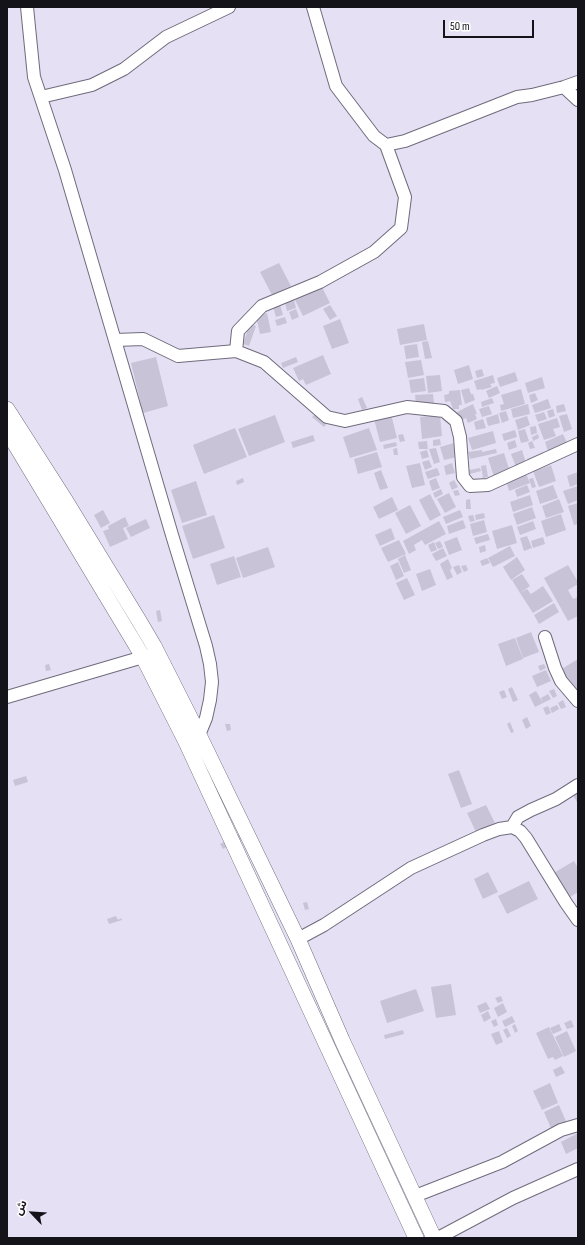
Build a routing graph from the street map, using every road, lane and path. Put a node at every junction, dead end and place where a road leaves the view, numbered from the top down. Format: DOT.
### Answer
graph roads {
  1 [pos="27,7"];
  2 [pos="229,7"];
  3 [pos="313,7"];
  4 [pos="578,82"];
  5 [pos="564,87"];
  6 [pos="41,97"];
  7 [pos="578,100"];
  8 [pos="386,145"];
  9 [pos="115,340"];
  10 [pos="236,351"];
  11 [pos="7,409"];
  12 [pos="7,431"];
  13 [pos="578,444"];
  14 [pos="545,637"];
  15 [pos="143,656"];
  16 [pos="7,697"];
  17 [pos="578,701"];
  18 [pos="199,734"];
  19 [pos="186,742"];
  20 [pos="578,785"];
  21 [pos="512,827"];
  22 [pos="578,920"];
  23 [pos="298,939"];
  24 [pos="342,1040"];
  25 [pos="328,1047"];
  26 [pos="578,1125"];
  27 [pos="578,1169"];
  28 [pos="415,1196"];
  29 [pos="416,1238"];
  30 [pos="434,1238"];
  31 [pos="438,1238"];
  1 -- 6 [label="street"];
  2 -- 6 [label="street"];
  3 -- 8 [label="street"];
  4 -- 5 [label="street"];
  5 -- 7 [label="street"];
  5 -- 8 [label="street"];
  6 -- 9 [label="street"];
  8 -- 10 [label="street"];
  9 -- 10 [label="street"];
  9 -- 18 [label="street"];
  10 -- 13 [label="street"];
  11 -- 18 [label="main road"];
  12 -- 15 [label="main road"];
  14 -- 17 [label="street"];
  15 -- 16 [label="street"];
  15 -- 19 [label="main road"];
  18 -- 19 [label="main road"];
  18 -- 23 [label="main road"];
  19 -- 25 [label="main road"];
  20 -- 21 [label="street"];
  21 -- 22 [label="street"];
  21 -- 23 [label="street"];
  23 -- 24 [label="main road"];
  24 -- 25 [label="main road"];
  24 -- 28 [label="main road"];
  25 -- 29 [label="main road"];
  26 -- 28 [label="street"];
  27 -- 31 [label="street"];
  28 -- 30 [label="main road"];
}
